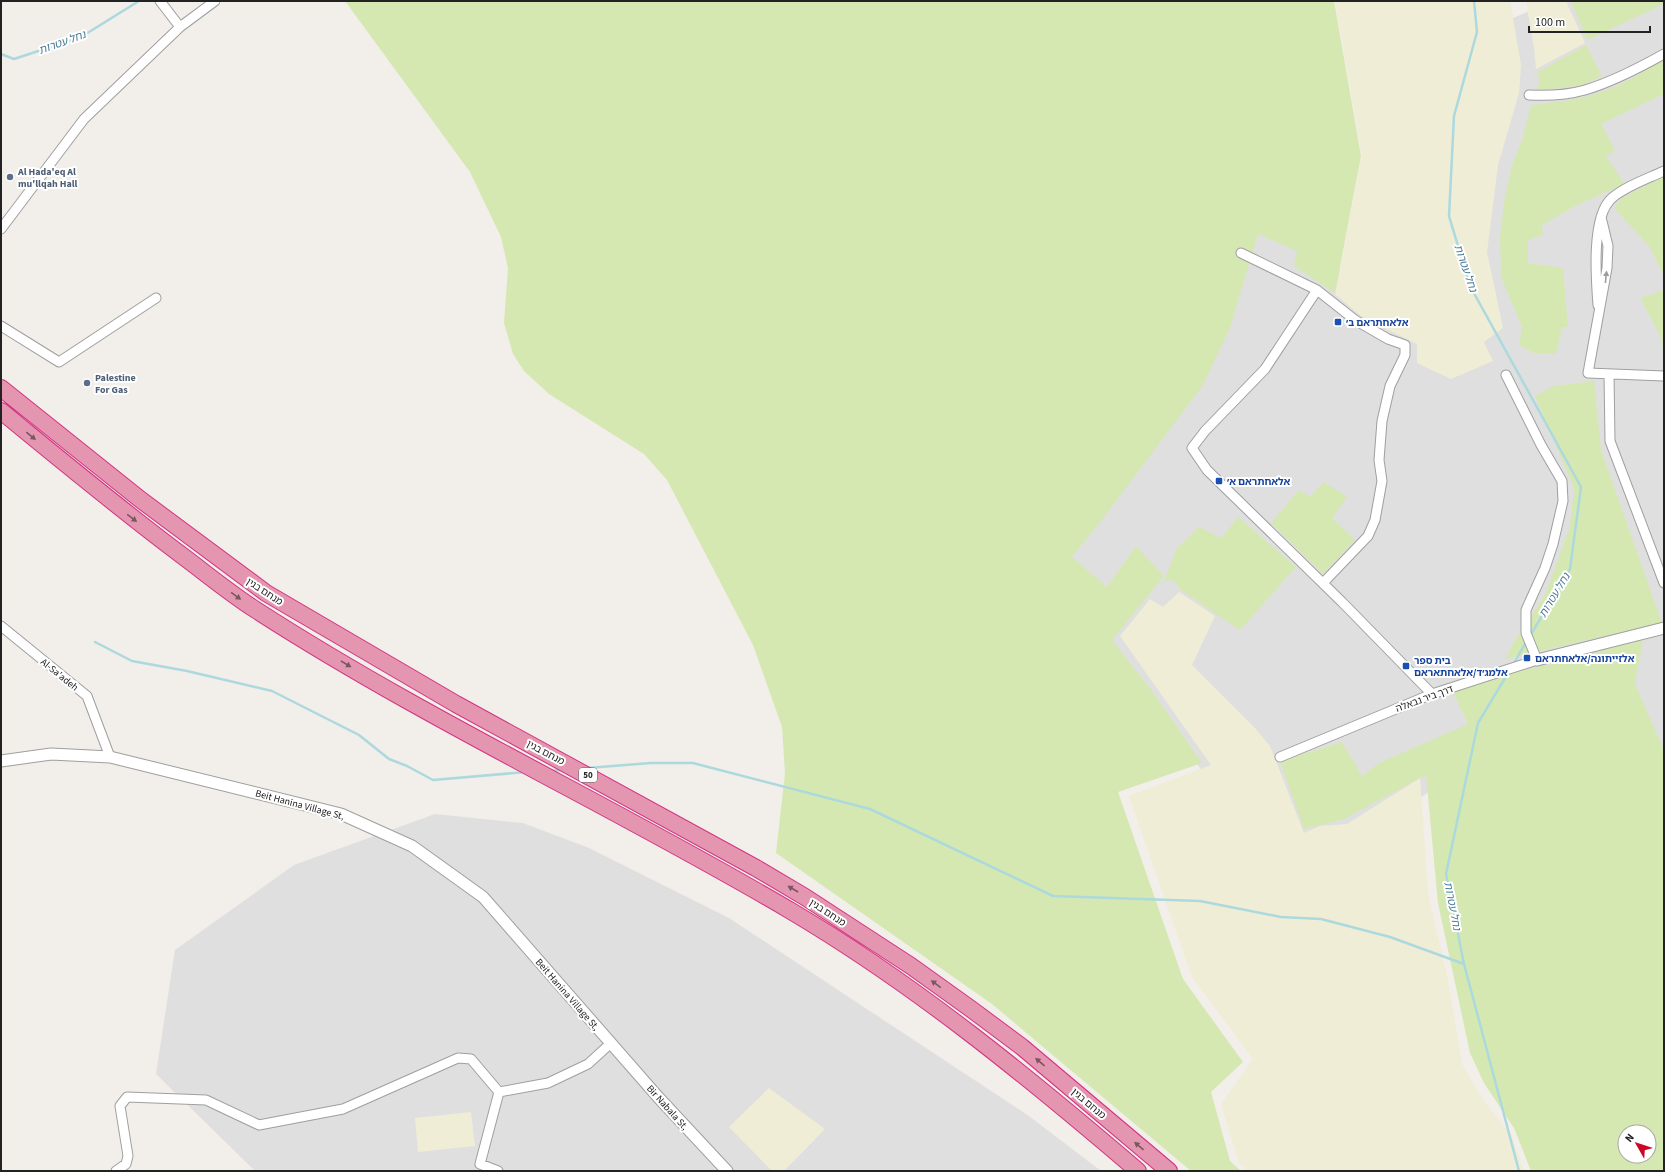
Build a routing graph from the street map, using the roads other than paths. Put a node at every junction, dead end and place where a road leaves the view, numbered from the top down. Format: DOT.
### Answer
graph roads {
  1 [pos="160,1"];
  2 [pos="215,1"];
  3 [pos="180,28"];
  4 [pos="1664,54"];
  5 [pos="1529,95"];
  6 [pos="1664,171"];
  7 [pos="1,229"];
  8 [pos="1241,253"];
  9 [pos="1316,290"];
  10 [pos="156,298"];
  11 [pos="1,326"];
  12 [pos="1609,374"];
  13 [pos="1506,376"];
  14 [pos="1664,376"];
  15 [pos="1,388"];
  16 [pos="1,411"];
  17 [pos="1323,583"];
  18 [pos="1664,583"];
  19 [pos="1,626"];
  20 [pos="1664,628"];
  21 [pos="1537,660"];
  22 [pos="1432,694"];
  23 [pos="110,757"];
  24 [pos="1280,757"];
  25 [pos="1,761"];
  26 [pos="611,1043"];
  27 [pos="499,1092"];
  28 [pos="116,1171"];
  29 [pos="498,1171"];
  30 [pos="727,1171"];
  31 [pos="1138,1171"];
  32 [pos="1169,1171"];
  1 -- 3 [label="street"];
  2 -- 3 [label="street"];
  3 -- 7 [label="street"];
  4 -- 5 [label="street"];
  6 -- 12 [label="street"];
  8 -- 9 [label="street"];
  9 -- 17 [label="street"];
  9 -- 17 [label="street"];
  10 -- 11 [label="street"];
  12 -- 14 [label="street"];
  12 -- 18 [label="street"];
  13 -- 21 [label="street"];
  32 -- 15 [label="highway, מנחם בגין / 50, one-way"];
  16 -- 31 [label="highway, מנחם בגין / 50, one-way"];
  17 -- 22 [label="street"];
  19 -- 23 [label="street, Al-Sa'adeh"];
  20 -- 21 [label="street, דרך ביר נבאלה"];
  21 -- 22 [label="street, דרך ביר נבאלה"];
  22 -- 24 [label="street, דרך ביר נבאלה"];
  23 -- 25 [label="street, Beit Hanina Village St,"];
  23 -- 26 [label="street, Beit Hanina Village St,"];
  26 -- 27 [label="street"];
  26 -- 30 [label="street, Bir Nabala St,"];
  27 -- 28 [label="street"];
  27 -- 29 [label="street"];
}
